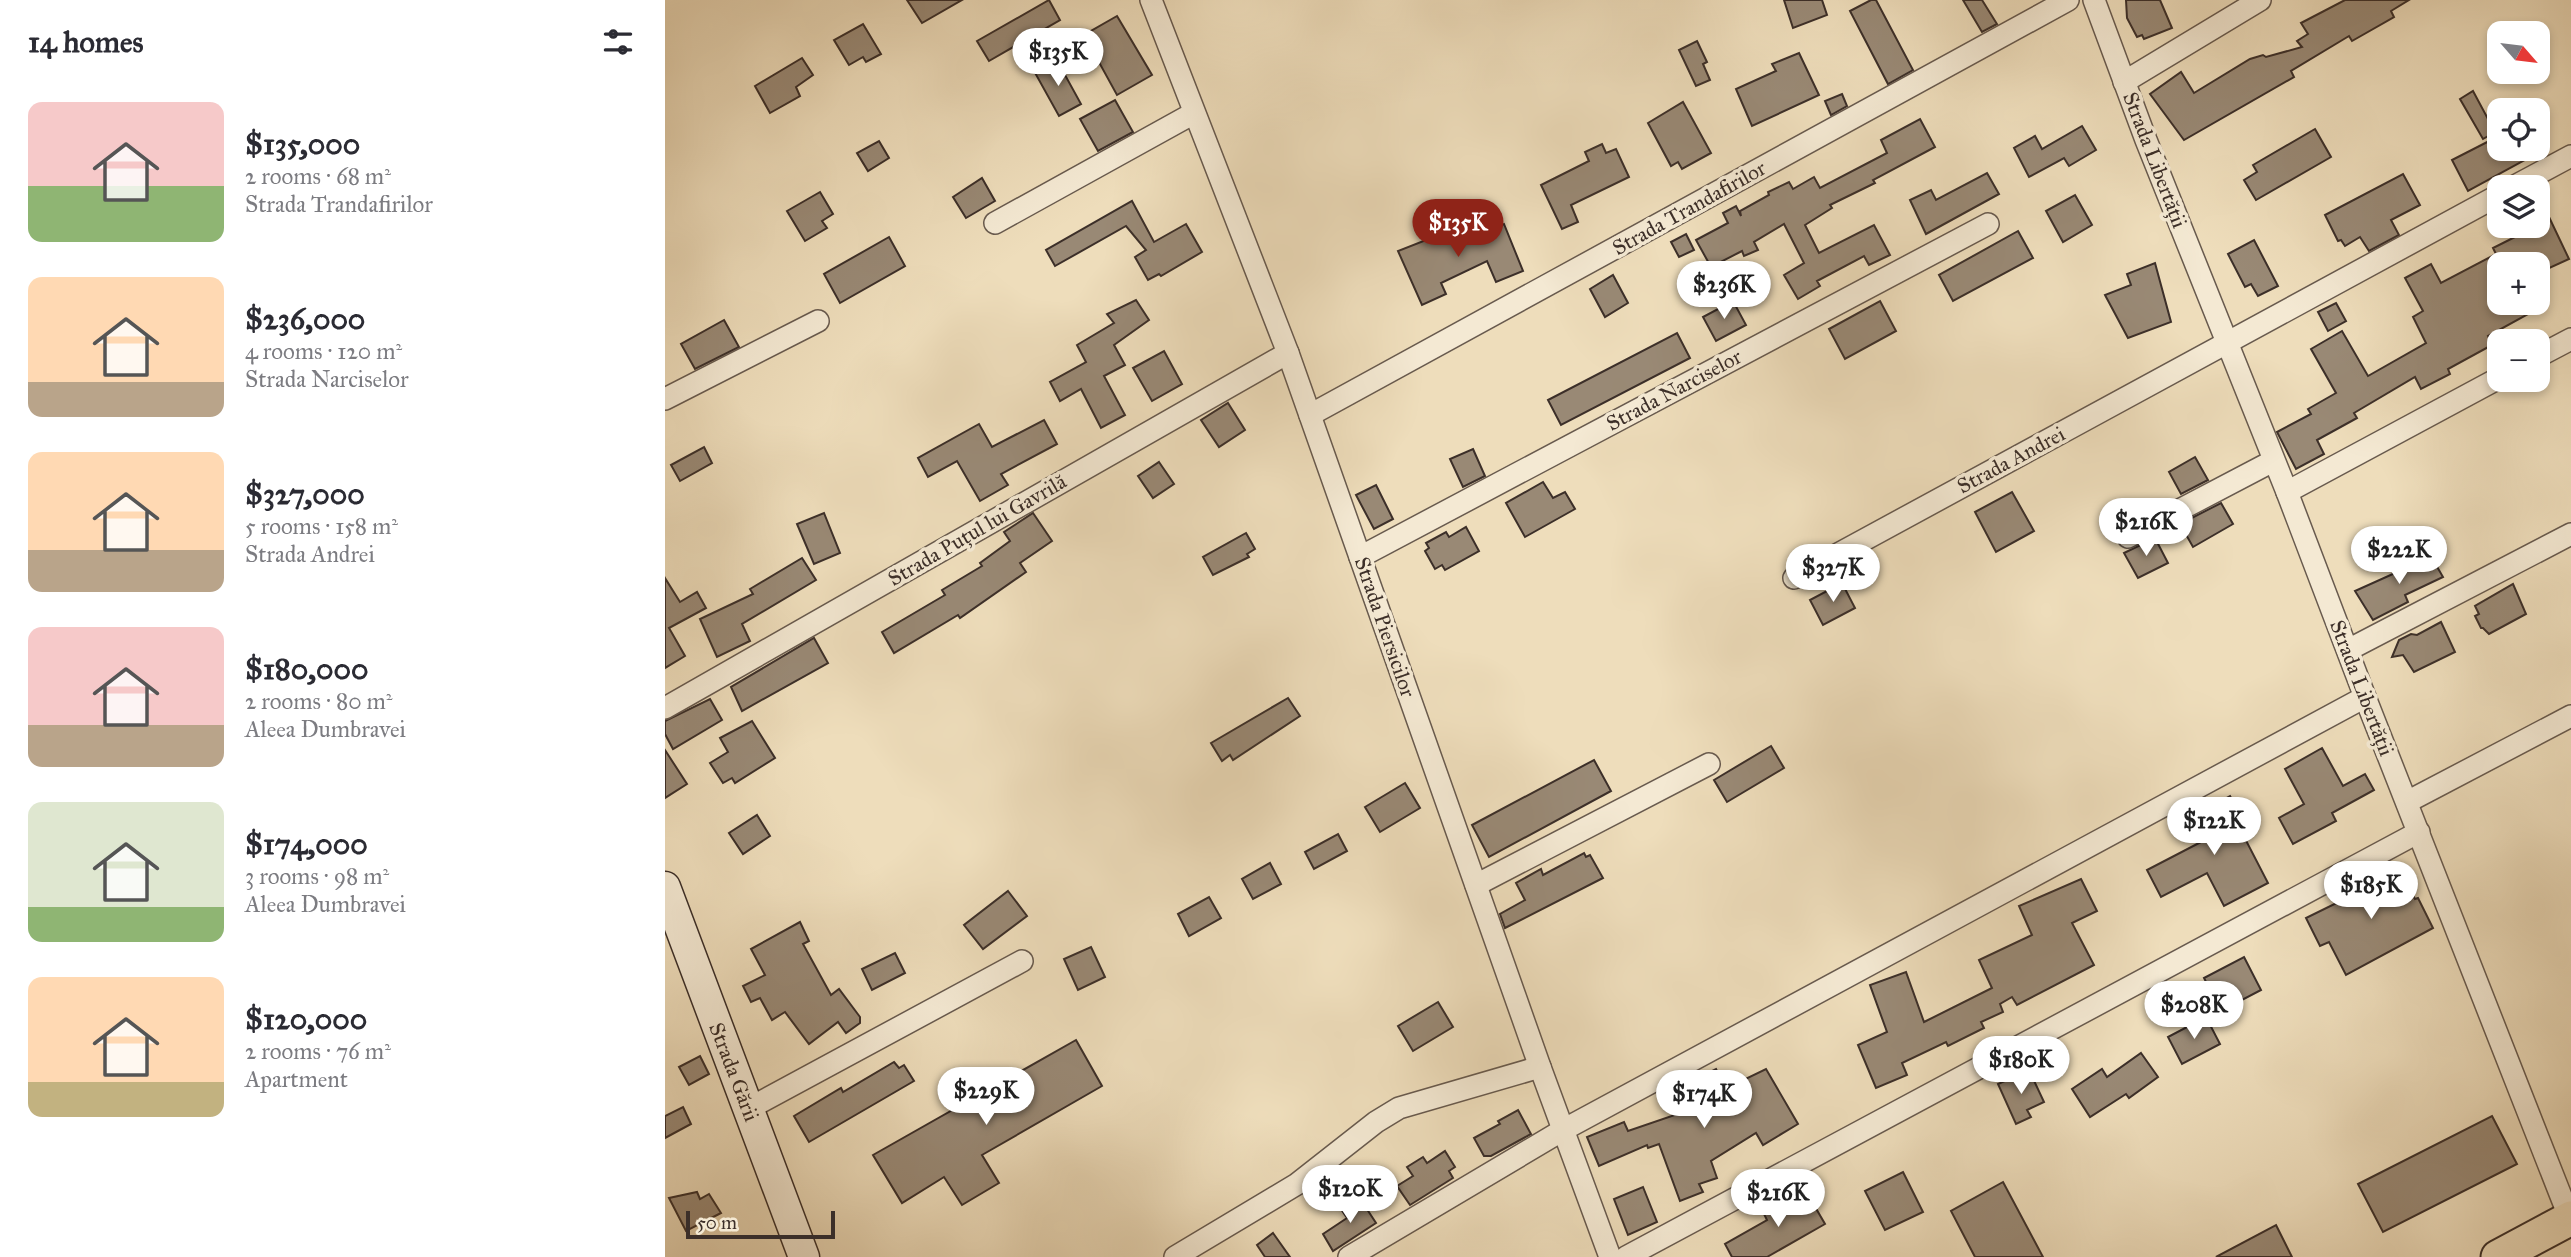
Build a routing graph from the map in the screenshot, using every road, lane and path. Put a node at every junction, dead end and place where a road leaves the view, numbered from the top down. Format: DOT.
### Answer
graph roads {
  1 [pos="1150,0"];
  2 [pos="2068,0"];
  3 [pos="2094,0"];
  4 [pos="2260,0"];
  5 [pos="2124,82"];
  6 [pos="1195,113"];
  7 [pos="2571,156"];
  8 [pos="2535,175"];
  9 [pos="2487,202"];
  10 [pos="995,222"];
  11 [pos="1988,224"];
  12 [pos="818,321"];
  13 [pos="2571,339"];
  14 [pos="2227,343"];
  15 [pos="2550,350"];
  16 [pos="1288,353"];
  17 [pos="2487,384"];
  18 [pos="665,399"];
  19 [pos="1310,415"];
  20 [pos="2273,461"];
  21 [pos="2287,492"];
  22 [pos="2571,534"];
  23 [pos="2128,537"];
  24 [pos="1360,557"];
  25 [pos="1794,578"];
  26 [pos="2348,650"];
  27 [pos="2365,697"];
  28 [pos="665,708"];
  29 [pos="2571,716"];
  30 [pos="1709,764"];
  31 [pos="2407,802"];
  32 [pos="2419,832"];
  33 [pos="1476,886"];
  34 [pos="665,887"];
  35 [pos="1021,961"];
  36 [pos="1540,1067"];
  37 [pos="748,1109"];
  38 [pos="1563,1130"];
  39 [pos="2570,1219"];
  40 [pos="804,1257"];
  41 [pos="1175,1257"];
  42 [pos="1349,1257"];
  43 [pos="1610,1257"];
  44 [pos="1626,1257"];
  45 [pos="2498,1257"];
  1 -- 6 [label="street, Strada Piersicilor"];
  2 -- 19 [label="street, Strada Trandafirilor"];
  3 -- 5 [label="street, Strada Libertății"];
  4 -- 5 [label="street"];
  5 -- 14 [label="street, Strada Libertății"];
  6 -- 10 [label="street"];
  6 -- 16 [label="street, Strada Piersicilor"];
  7 -- 8 [label="street"];
  9 -- 14 [label="street, Strada Andrei"];
  11 -- 24 [label="street, Strada Narciselor"];
  12 -- 18 [label="street"];
  13 -- 15 [label="street"];
  14 -- 20 [label="street, Strada Libertății"];
  14 -- 25 [label="street, Strada Andrei"];
  16 -- 19 [label="street, Strada Piersicilor"];
  16 -- 28 [label="street, Strada Puțul lui Gavrilă"];
  17 -- 21 [label="street"];
  19 -- 24 [label="street, Strada Piersicilor"];
  20 -- 21 [label="street, Strada Libertății"];
  20 -- 23 [label="street"];
  21 -- 26 [label="street, Strada Libertății"];
  22 -- 26 [label="street"];
  24 -- 33 [label="street, Strada Piersicilor"];
  26 -- 27 [label="street, Strada Libertății"];
  27 -- 31 [label="street, Strada Libertății"];
  27 -- 38 [label="street"];
  29 -- 31 [label="street"];
  30 -- 33 [label="street"];
  31 -- 32 [label="street, Strada Libertății"];
  32 -- 39 [label="street, Strada Libertății"];
  32 -- 44 [label="street"];
  33 -- 36 [label="street, Strada Piersicilor"];
  34 -- 37 [label="main road, Strada Gării"];
  35 -- 37 [label="street"];
  36 -- 38 [label="street, Strada Piersicilor"];
  36 -- 41 [label="street"];
  37 -- 40 [label="main road, Strada Gării"];
  38 -- 42 [label="street"];
  38 -- 43 [label="street, Strada Piersicilor"];
  39 -- 45 [label="main road"];
}
